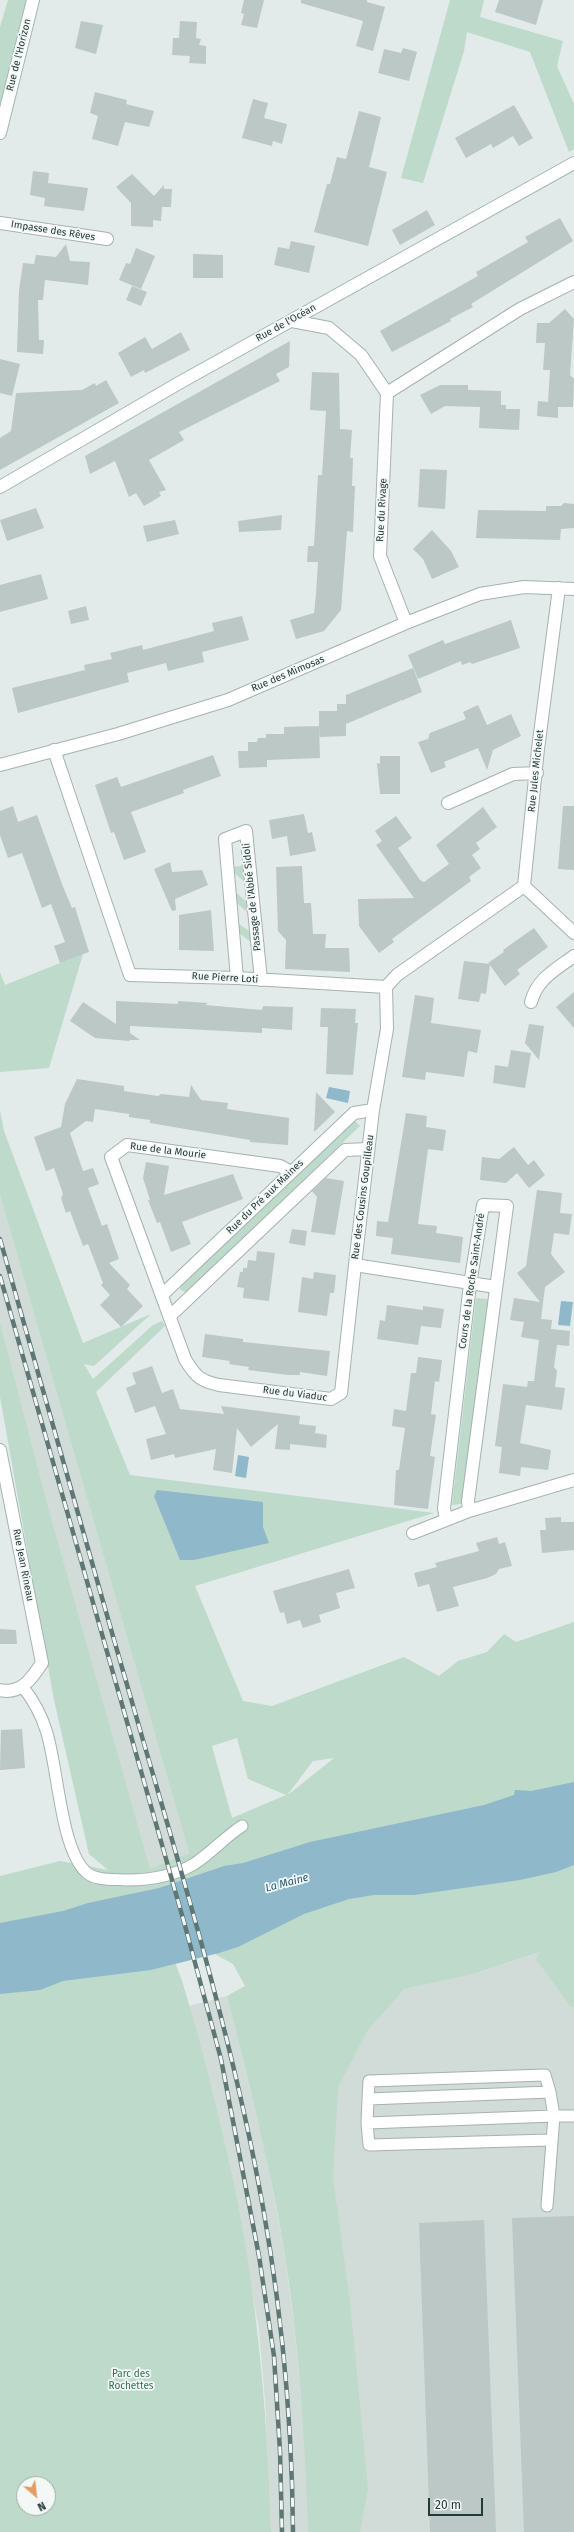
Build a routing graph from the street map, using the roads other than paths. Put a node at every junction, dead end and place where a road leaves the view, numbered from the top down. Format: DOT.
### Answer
graph roads {
  1 [pos="33,0"];
  2 [pos="0,133"];
  3 [pos="574,163"];
  4 [pos="0,223"];
  5 [pos="107,239"];
  6 [pos="574,282"];
  7 [pos="292,321"];
  8 [pos="387,393"];
  9 [pos="0,487"];
  10 [pos="559,588"];
  11 [pos="574,589"];
  12 [pos="406,623"];
  13 [pos="54,750"];
  14 [pos="0,765"];
  15 [pos="536,773"];
  16 [pos="448,803"];
  17 [pos="524,886"];
  18 [pos="574,933"];
  19 [pos="574,956"];
  20 [pos="237,978"];
  21 [pos="261,980"];
  22 [pos="386,987"];
  23 [pos="531,1002"];
  24 [pos="373,1110"];
  25 [pos="368,1148"];
  26 [pos="291,1172"];
  27 [pos="355,1265"];
  28 [pos="470,1284"];
  29 [pos="496,1287"];
  30 [pos="162,1295"];
  31 [pos="169,1312"];
  32 [pos="0,1450"];
  33 [pos="574,1480"];
  34 [pos="469,1512"];
  35 [pos="446,1520"];
  36 [pos="413,1533"];
  37 [pos="23,1687"];
  38 [pos="0,1690"];
  39 [pos="242,1826"];
  40 [pos="550,2092"];
  41 [pos="368,2099"];
  42 [pos="554,2116"];
  43 [pos="574,2116"];
  44 [pos="367,2123"];
  45 [pos="550,2140"];
  46 [pos="547,2206"];
  1 -- 2 [label="street, Rue de l'Horizon"];
  3 -- 7 [label="street, Rue de l'Océan"];
  4 -- 5 [label="street, Impasse des Rêves"];
  6 -- 8 [label="street"];
  7 -- 8 [label="street"];
  7 -- 9 [label="street, Rue de l'Océan"];
  8 -- 12 [label="street, Rue du Rivage"];
  10 -- 11 [label="street, Rue des Mimosas"];
  10 -- 12 [label="street, Rue des Mimosas"];
  10 -- 15 [label="street, Rue Jules Michelet"];
  12 -- 13 [label="street, Rue des Mimosas"];
  13 -- 14 [label="street, Rue des Mimosas"];
  13 -- 20 [label="street, Rue Pierre Loti"];
  15 -- 16 [label="street"];
  15 -- 17 [label="street, Rue Jules Michelet"];
  17 -- 18 [label="street"];
  17 -- 22 [label="street"];
  19 -- 23 [label="street"];
  20 -- 21 [label="street, Rue Pierre Loti"];
  20 -- 21 [label="street, Passage de l'Abbé Sidoli"];
  21 -- 22 [label="street, Rue Pierre Loti"];
  22 -- 24 [label="street, Rue des Cousins Goupilleau"];
  24 -- 25 [label="street, Rue des Cousins Goupilleau"];
  24 -- 26 [label="street, Rue du Pré aux Maines"];
  25 -- 27 [label="street, Rue des Cousins Goupilleau"];
  25 -- 31 [label="street, Rue du Pré aux Maines"];
  26 -- 30 [label="street, Rue du Pré aux Maines"];
  26 -- 30 [label="street, Rue de la Mourie"];
  27 -- 28 [label="street, Rue des Cousins Goupilleau"];
  27 -- 31 [label="street, Rue du Viaduc"];
  28 -- 29 [label="street, Rue des Cousins Goupilleau"];
  28 -- 29 [label="street, Cours de la Roche Saint-André"];
  28 -- 35 [label="street, Cours de la Roche Saint-André"];
  29 -- 34 [label="street, Cours de la Roche Saint-André"];
  30 -- 31 [label="street, Rue de la Mourie"];
  32 -- 37 [label="street, Rue Jean Rineau"];
  33 -- 34 [label="street"];
  34 -- 35 [label="street"];
  35 -- 36 [label="street"];
  37 -- 38 [label="street"];
  37 -- 39 [label="lane"];
  40 -- 41 [label="lane"];
  40 -- 41 [label="lane"];
  40 -- 42 [label="lane"];
  41 -- 44 [label="lane"];
  42 -- 43 [label="lane"];
  42 -- 44 [label="lane"];
  42 -- 45 [label="lane"];
  44 -- 45 [label="lane"];
  45 -- 46 [label="lane"];
}
